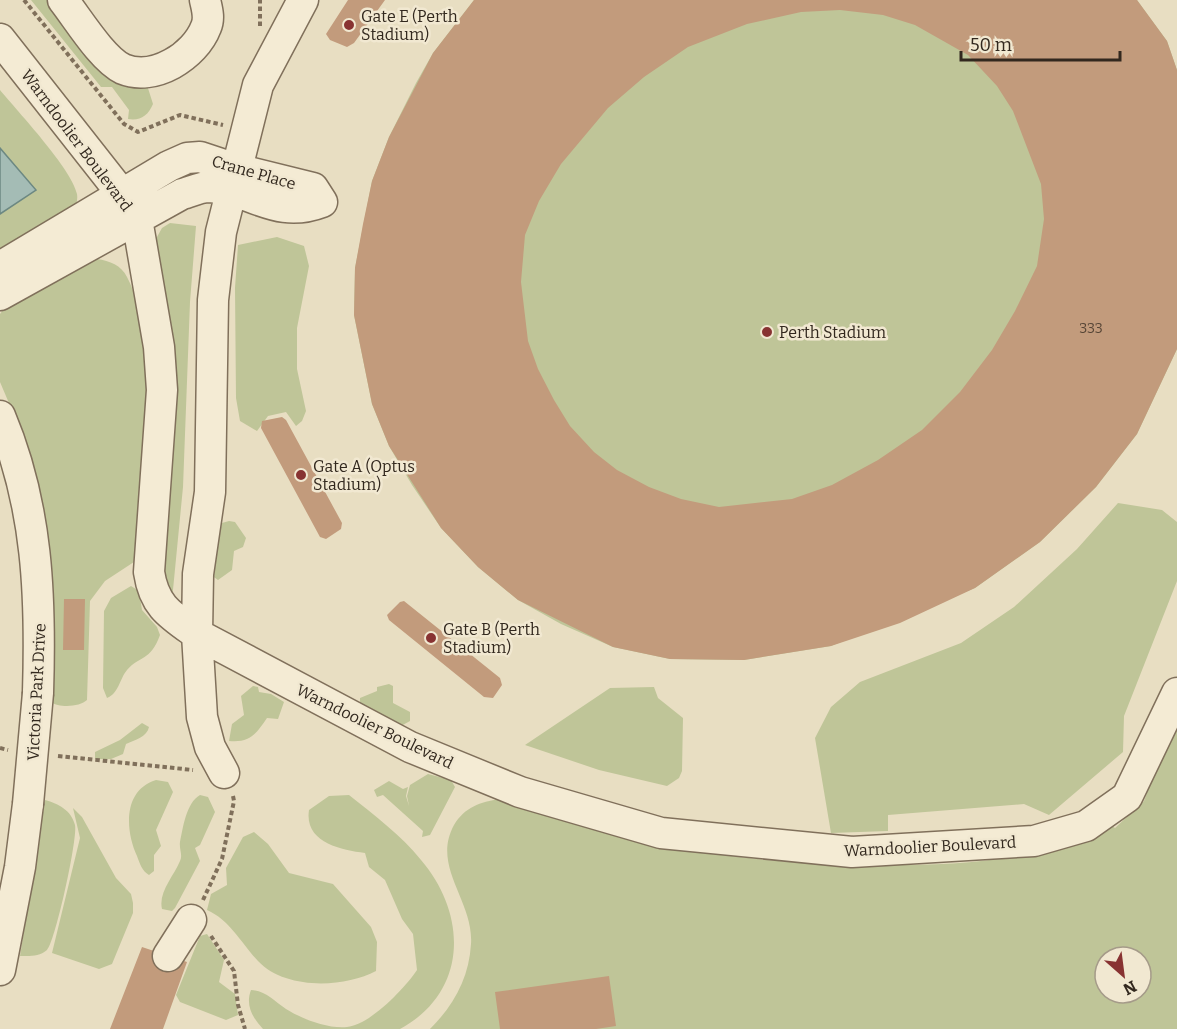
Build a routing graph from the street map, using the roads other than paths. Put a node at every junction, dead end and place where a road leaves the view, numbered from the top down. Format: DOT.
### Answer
graph roads {
  1 [pos="63,0"];
  2 [pos="205,0"];
  3 [pos="303,0"];
  4 [pos="0,39"];
  5 [pos="233,181"];
  6 [pos="130,207"];
  7 [pos="0,267"];
  8 [pos="0,296"];
  9 [pos="0,416"];
  10 [pos="197,634"];
  11 [pos="1177,693"];
  12 [pos="224,773"];
  13 [pos="191,920"];
  14 [pos="168,956"];
  15 [pos="0,970"];
  1 -- 2 [label="street"];
  3 -- 5 [label="street"];
  4 -- 6 [label="street, Warndoolier Boulevard"];
  5 -- 6 [label="street, Crane Place"];
  5 -- 10 [label="street"];
  6 -- 7 [label="street, Crane Place"];
  6 -- 8 [label="street, Crane Place"];
  6 -- 10 [label="street, Warndoolier Boulevard"];
  9 -- 15 [label="street, Victoria Park Drive, bridge"];
  10 -- 11 [label="street, Warndoolier Boulevard"];
  10 -- 12 [label="street"];
  13 -- 14 [label="street"];
}
